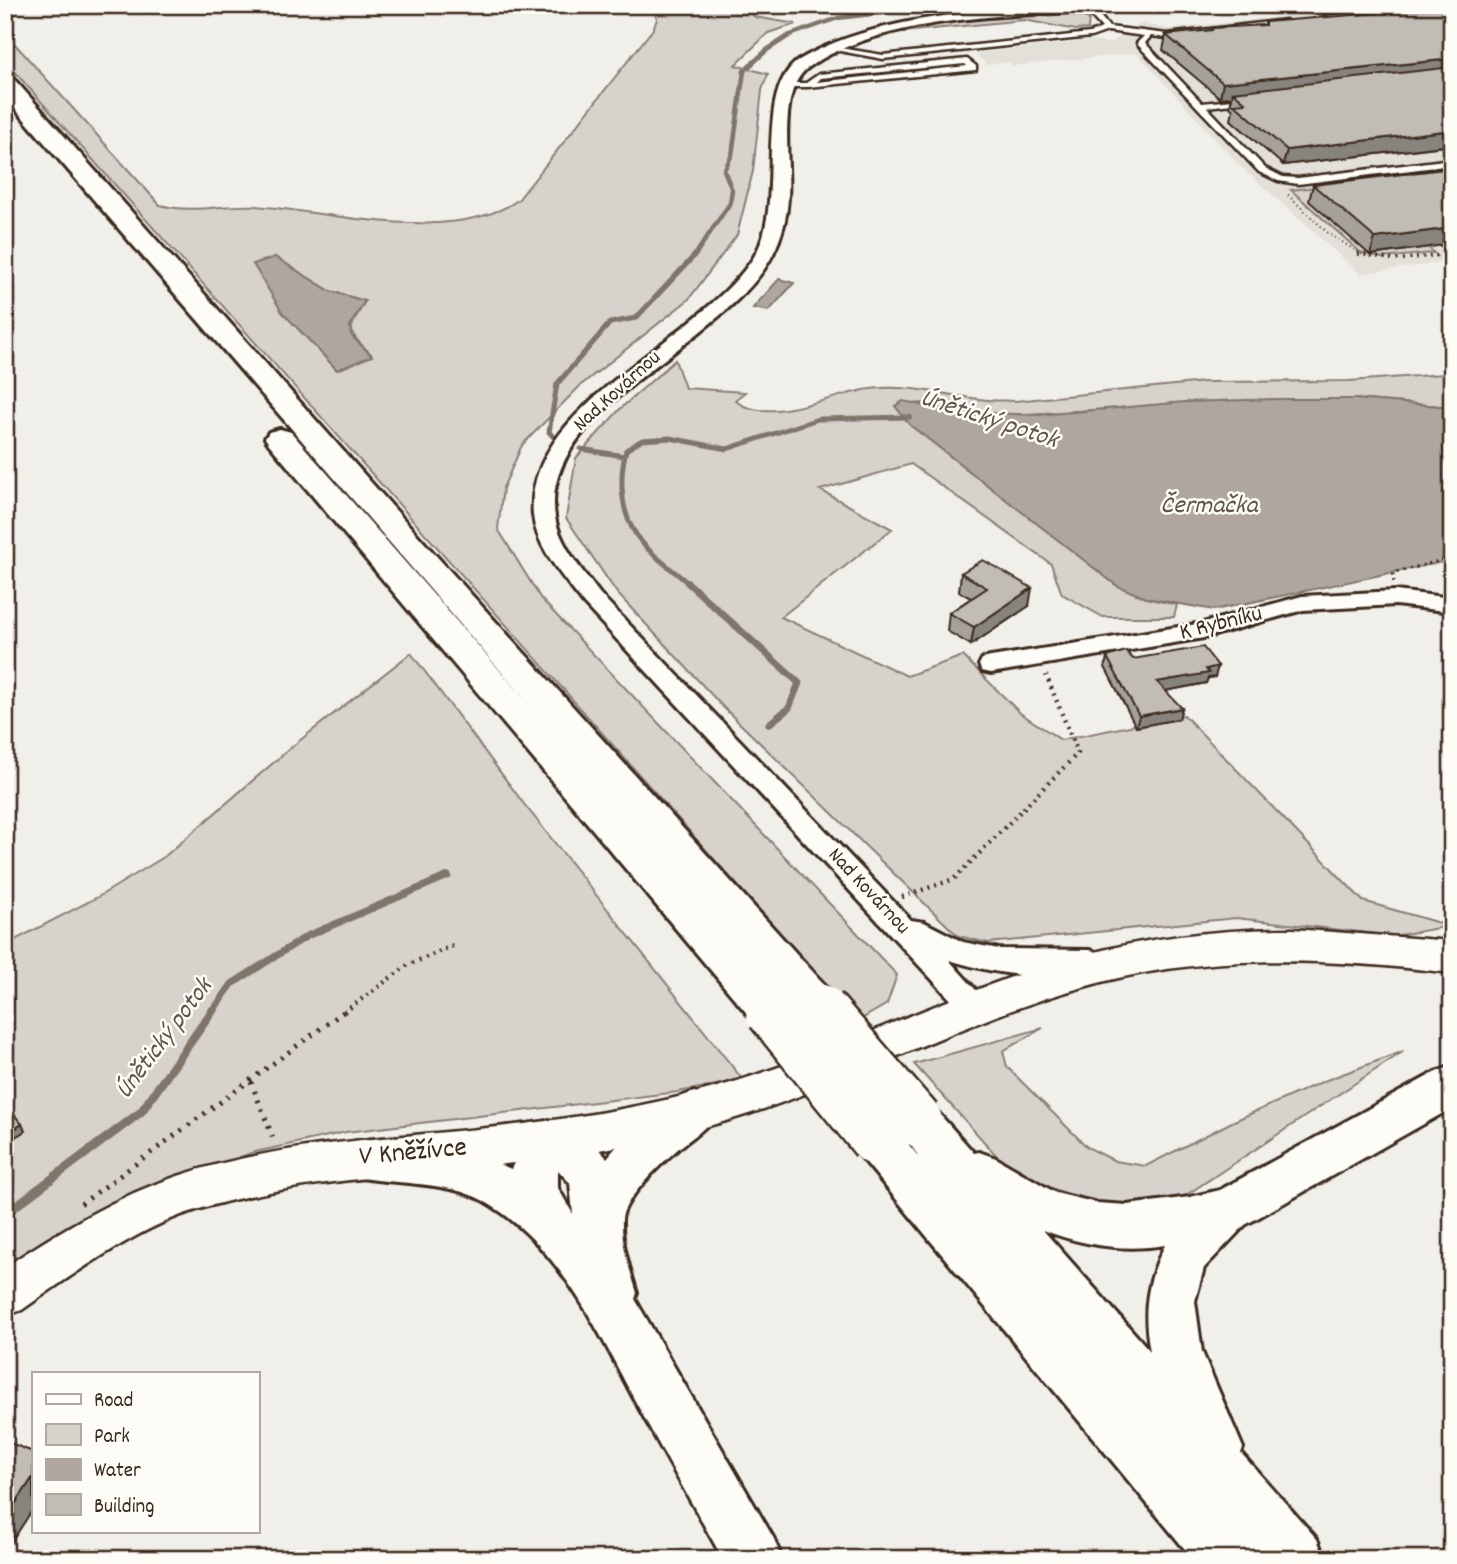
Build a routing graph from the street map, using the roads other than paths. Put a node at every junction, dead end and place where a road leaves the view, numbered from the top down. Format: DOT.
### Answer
graph roads {
  1 [pos="1447,5"];
  2 [pos="1086,8"];
  3 [pos="1206,8"];
  4 [pos="1315,19"];
  5 [pos="1289,21"];
  6 [pos="1107,29"];
  7 [pos="1091,35"];
  8 [pos="1148,36"];
  9 [pos="1141,43"];
  10 [pos="828,48"];
  11 [pos="5,83"];
  12 [pos="788,85"];
  13 [pos="808,85"];
  14 [pos="1265,98"];
  15 [pos="1202,105"];
  16 [pos="5,113"];
  17 [pos="1452,162"];
  18 [pos="1452,605"];
  19 [pos="991,665"];
  20 [pos="883,908"];
  21 [pos="1135,958"];
  22 [pos="1449,973"];
  23 [pos="789,1003"];
  24 [pos="977,1008"];
  25 [pos="1452,1085"];
  26 [pos="694,1111"];
  27 [pos="910,1135"];
  28 [pos="549,1140"];
  29 [pos="362,1158"];
  30 [pos="1227,1210"];
  31 [pos="597,1216"];
  32 [pos="548,1220"];
  33 [pos="5,1294"];
  34 [pos="624,1331"];
  35 [pos="1234,1488"];
  36 [pos="754,1559"];
  37 [pos="1230,1559"];
  38 [pos="1297,1559"];
  1 -- 4 [label="lane"];
  2 -- 3 [label="street, Nad Kovárnou"];
  2 -- 6 [label="lane"];
  2 -- 10 [label="street, Nad Kovárnou"];
  5 -- 8 [label="lane"];
  6 -- 7 [label="lane"];
  6 -- 8 [label="lane"];
  7 -- 9 [label="lane"];
  7 -- 10 [label="lane"];
  8 -- 9 [label="lane"];
  9 -- 15 [label="lane"];
  10 -- 12 [label="street, Nad Kovárnou"];
  11 -- 23 [label="highway"];
  12 -- 13 [label="lane"];
  12 -- 20 [label="street, Nad Kovárnou"];
  13 -- 13 [label="lane"];
  14 -- 15 [label="lane"];
  15 -- 17 [label="lane"];
  16 -- 23 [label="highway"];
  18 -- 19 [label="street, K Rybníku"];
  20 -- 21 [label="street"];
  20 -- 24 [label="street, Nad Kovárnou"];
  21 -- 22 [label="street, V Kněžívce"];
  21 -- 24 [label="street, V Kněžívce"];
  23 -- 27 [label="highway, bridge"];
  24 -- 26 [label="street, V Kněžívce"];
  25 -- 30 [label="highway"];
  26 -- 28 [label="street, V Kněžívce"];
  26 -- 31 [label="highway"];
  27 -- 30 [label="highway"];
  27 -- 35 [label="highway"];
  27 -- 37 [label="highway"];
  28 -- 29 [label="street, V Kněžívce"];
  28 -- 31 [label="highway"];
  28 -- 32 [label="highway"];
  29 -- 32 [label="highway"];
  29 -- 33 [label="street, V Kněžívce"];
  30 -- 35 [label="highway"];
  31 -- 34 [label="highway"];
  32 -- 34 [label="highway"];
  34 -- 36 [label="highway"];
  35 -- 38 [label="highway"];
}
